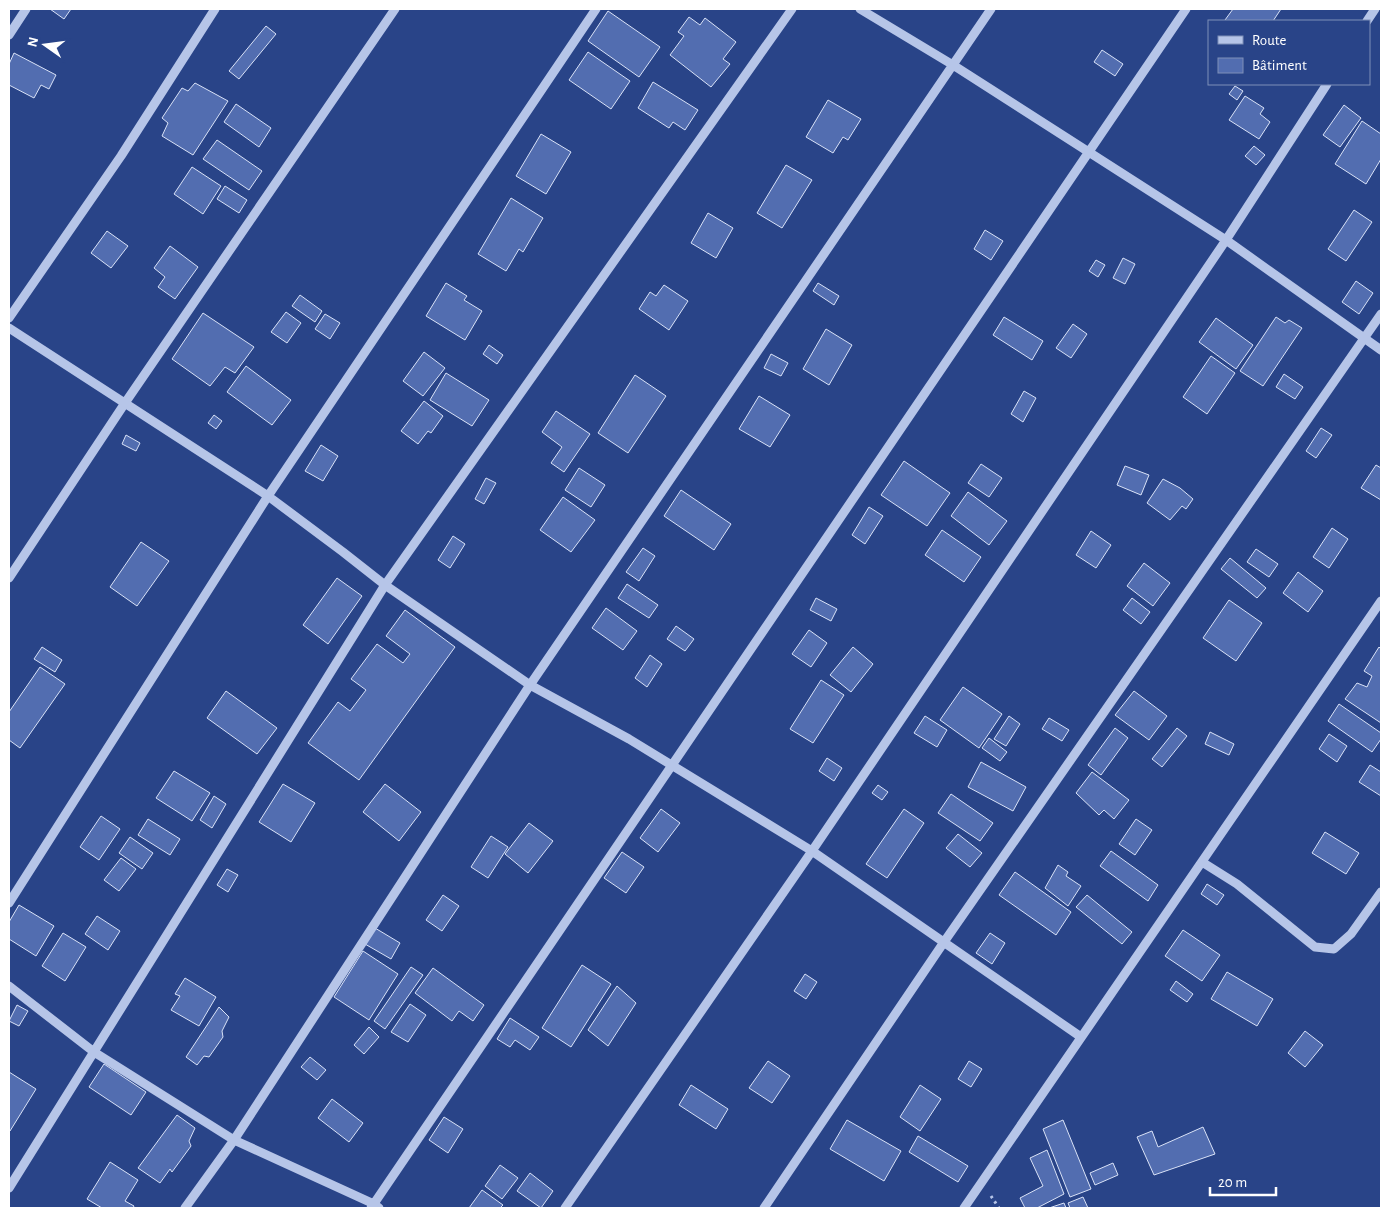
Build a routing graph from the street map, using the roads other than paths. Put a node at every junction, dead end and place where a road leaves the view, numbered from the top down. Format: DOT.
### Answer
graph roads {
  1 [pos="26,9"];
  2 [pos="215,9"];
  3 [pos="395,9"];
  4 [pos="596,9"];
  5 [pos="792,9"];
  6 [pos="860,9"];
  7 [pos="991,9"];
  8 [pos="1186,9"];
  9 [pos="1375,9"];
  10 [pos="1368,20"];
  11 [pos="9,35"];
  12 [pos="953,65"];
  13 [pos="1326,85"];
  14 [pos="1088,152"];
  15 [pos="1226,240"];
  16 [pos="1381,314"];
  17 [pos="9,318"];
  18 [pos="9,328"];
  19 [pos="1365,339"];
  20 [pos="1381,350"];
  21 [pos="125,403"];
  22 [pos="268,496"];
  23 [pos="9,578"];
  24 [pos="385,585"];
  25 [pos="1381,601"];
  26 [pos="530,685"];
  27 [pos="672,765"];
  28 [pos="812,851"];
  29 [pos="1202,862"];
  30 [pos="1381,892"];
  31 [pos="9,903"];
  32 [pos="944,942"];
  33 [pos="9,986"];
  34 [pos="1081,1037"];
  35 [pos="94,1052"];
  36 [pos="234,1140"];
  37 [pos="9,1188"];
  38 [pos="374,1207"];
  39 [pos="185,1208"];
  40 [pos="565,1208"];
  41 [pos="764,1208"];
  42 [pos="964,1208"];
  1 -- 11 [label="street"];
  2 -- 17 [label="street"];
  3 -- 21 [label="street"];
  4 -- 22 [label="street"];
  5 -- 24 [label="street"];
  6 -- 12 [label="street"];
  7 -- 12 [label="street"];
  8 -- 14 [label="street"];
  9 -- 10 [label="street"];
  12 -- 14 [label="street"];
  12 -- 26 [label="street"];
  13 -- 15 [label="street"];
  14 -- 15 [label="street"];
  14 -- 27 [label="street"];
  15 -- 19 [label="street"];
  15 -- 28 [label="street"];
  16 -- 19 [label="street"];
  18 -- 21 [label="street"];
  19 -- 20 [label="street"];
  19 -- 32 [label="street"];
  21 -- 22 [label="street"];
  21 -- 23 [label="street"];
  22 -- 24 [label="street"];
  22 -- 31 [label="street"];
  24 -- 26 [label="street"];
  24 -- 35 [label="street"];
  25 -- 29 [label="street"];
  26 -- 27 [label="street"];
  26 -- 36 [label="street"];
  27 -- 28 [label="street"];
  27 -- 38 [label="street"];
  28 -- 32 [label="street"];
  28 -- 40 [label="street"];
  29 -- 30 [label="street"];
  29 -- 34 [label="street"];
  32 -- 34 [label="street"];
  32 -- 41 [label="street"];
  33 -- 35 [label="street"];
  34 -- 42 [label="street"];
  35 -- 36 [label="street"];
  35 -- 37 [label="street"];
  36 -- 38 [label="street"];
  36 -- 39 [label="street"];
}
